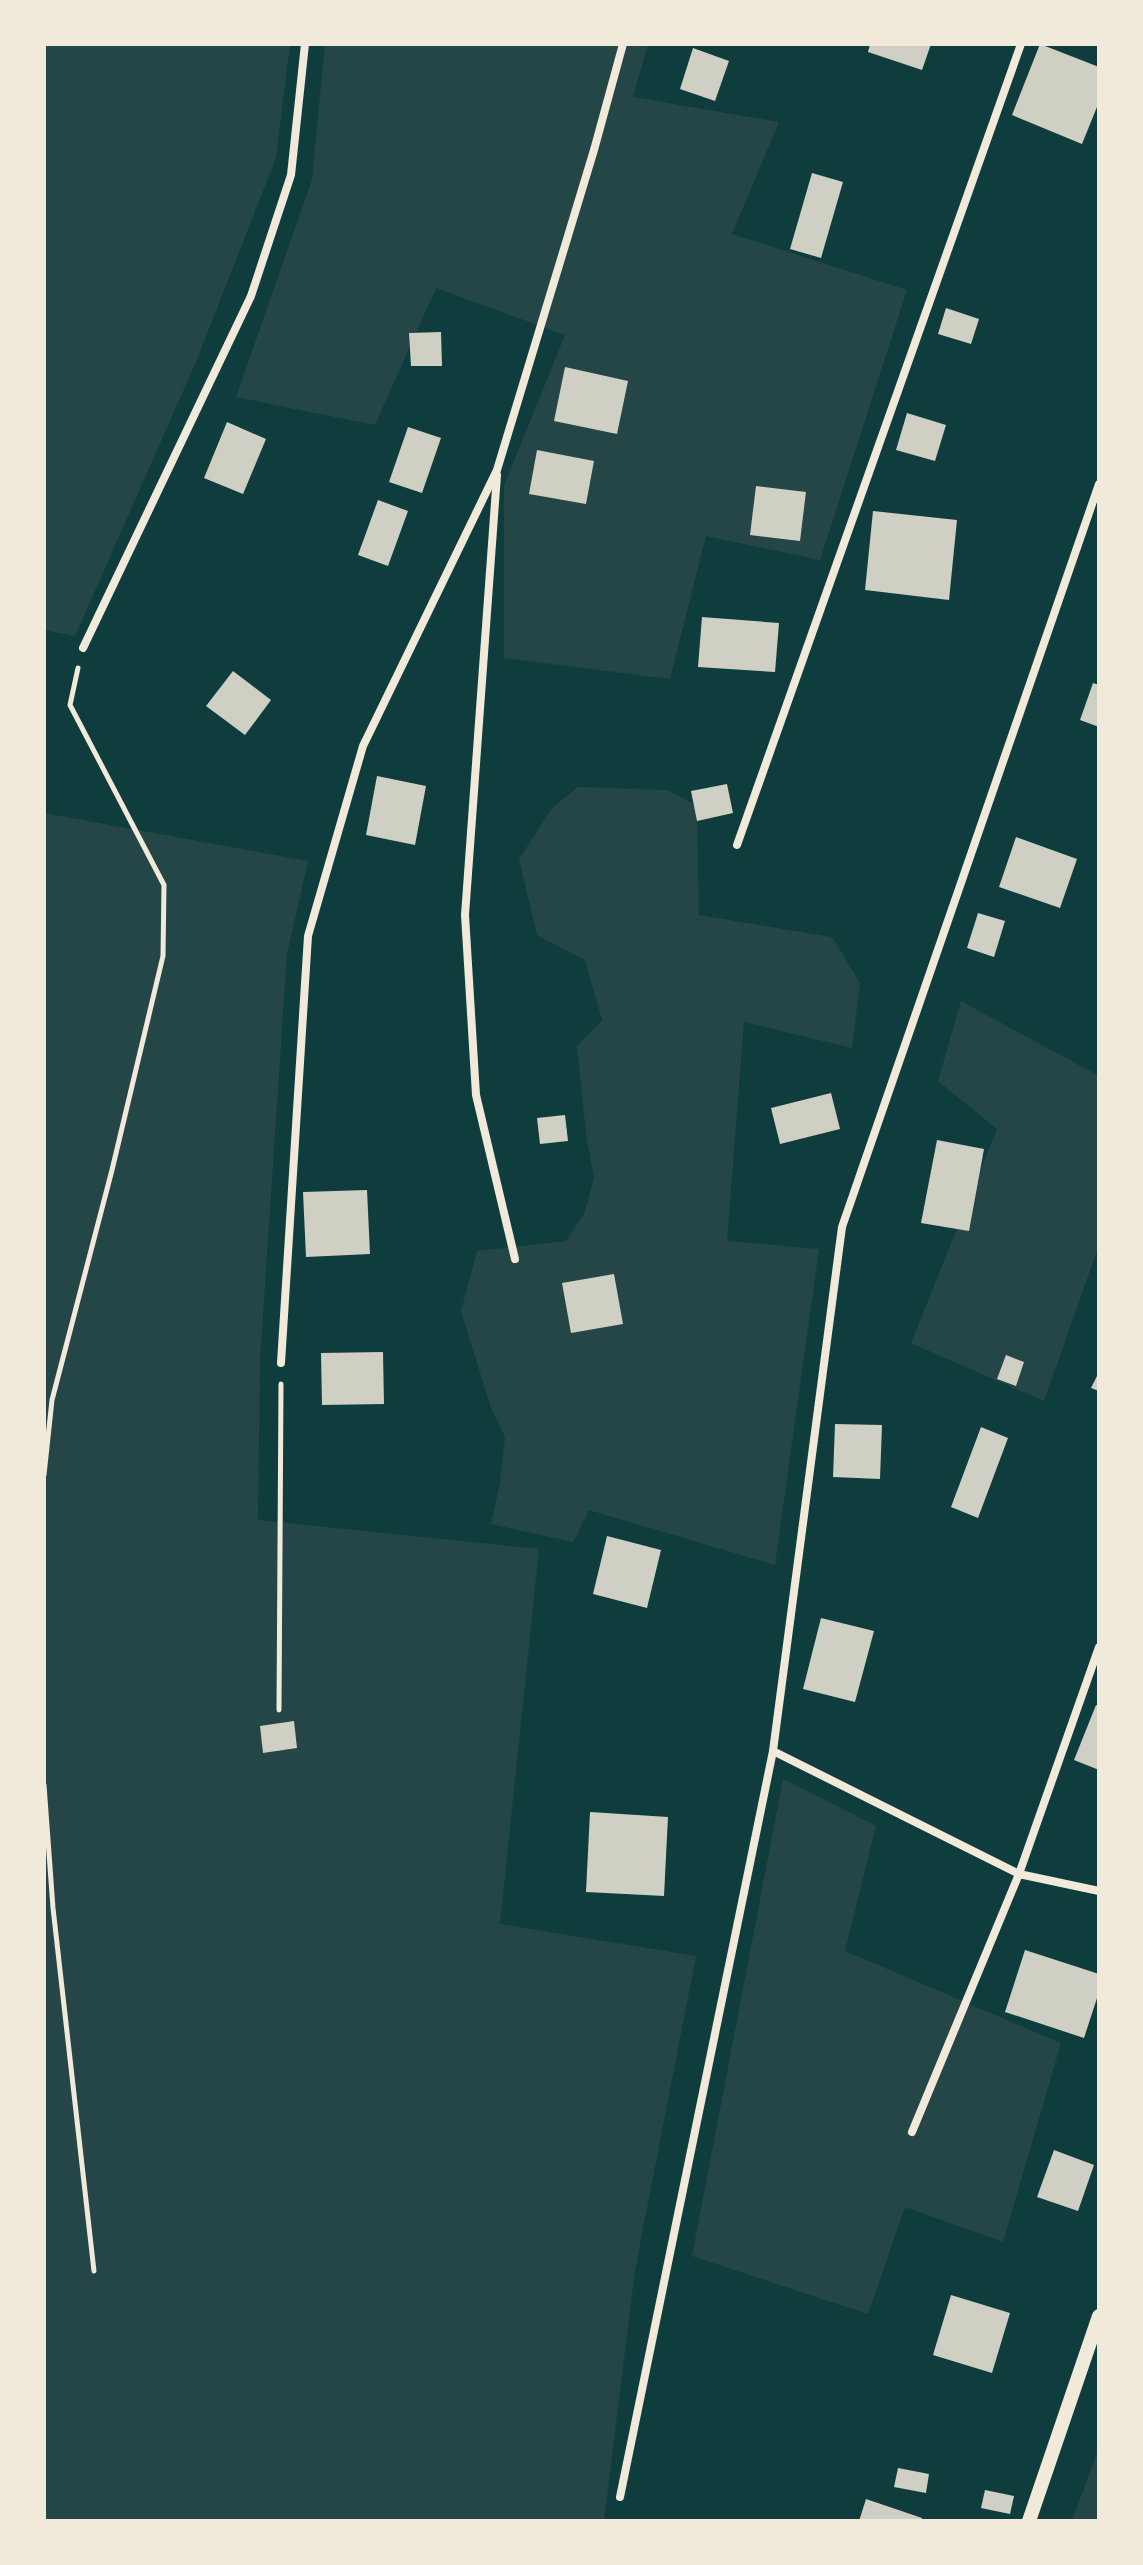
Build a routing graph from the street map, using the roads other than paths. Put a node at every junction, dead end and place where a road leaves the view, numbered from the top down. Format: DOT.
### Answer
graph roads {
  1 [pos="305,44"];
  2 [pos="623,44"];
  3 [pos="1021,44"];
  4 [pos="497,470"];
  5 [pos="1099,484"];
  6 [pos="83,648"];
  7 [pos="737,845"];
  8 [pos="515,1259"];
  9 [pos="281,1363"];
  10 [pos="1099,1647"];
  11 [pos="773,1751"];
  12 [pos="1019,1874"];
  13 [pos="1099,1891"];
  14 [pos="912,2132"];
  15 [pos="1099,2316"];
  16 [pos="620,2497"];
  17 [pos="1029,2521"];
  1 -- 6 [label="street"];
  2 -- 4 [label="street"];
  3 -- 7 [label="street"];
  4 -- 8 [label="street"];
  4 -- 9 [label="street"];
  5 -- 11 [label="street"];
  10 -- 12 [label="street"];
  11 -- 12 [label="street"];
  11 -- 16 [label="street"];
  12 -- 13 [label="street"];
  12 -- 14 [label="street"];
  15 -- 17 [label="street"];
}
